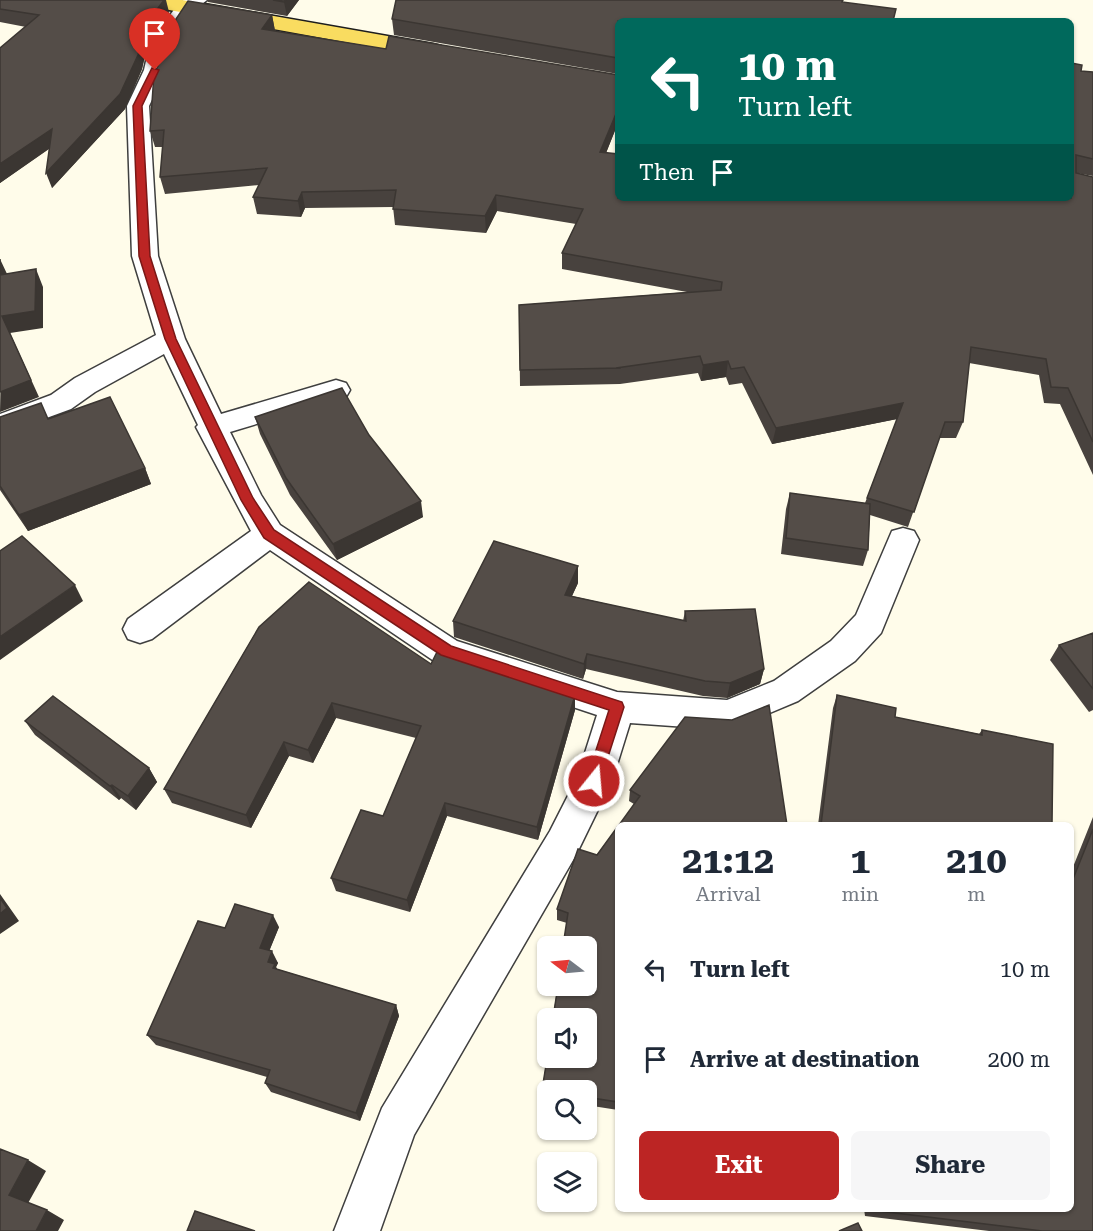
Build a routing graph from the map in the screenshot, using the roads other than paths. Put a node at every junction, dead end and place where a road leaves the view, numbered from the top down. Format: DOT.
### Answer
graph roads {
  1 [pos="147,0"];
  2 [pos="191,4"];
  3 [pos="454,55"];
  4 [pos="171,339"];
  5 [pos="336,390"];
  6 [pos="0,425"];
  7 [pos="211,427"];
  8 [pos="269,534"];
  9 [pos="903,540"];
  10 [pos="140,629"];
  11 [pos="617,707"];
  12 [pos="357,1231"];
  1 -- 2 [label="main road"];
  2 -- 3 [label="main road"];
  2 -- 4 [label="street"];
  4 -- 6 [label="street"];
  4 -- 7 [label="street"];
  5 -- 7 [label="street"];
  7 -- 8 [label="street"];
  8 -- 10 [label="street"];
  8 -- 11 [label="street"];
  9 -- 11 [label="street"];
  11 -- 12 [label="street"];
}
